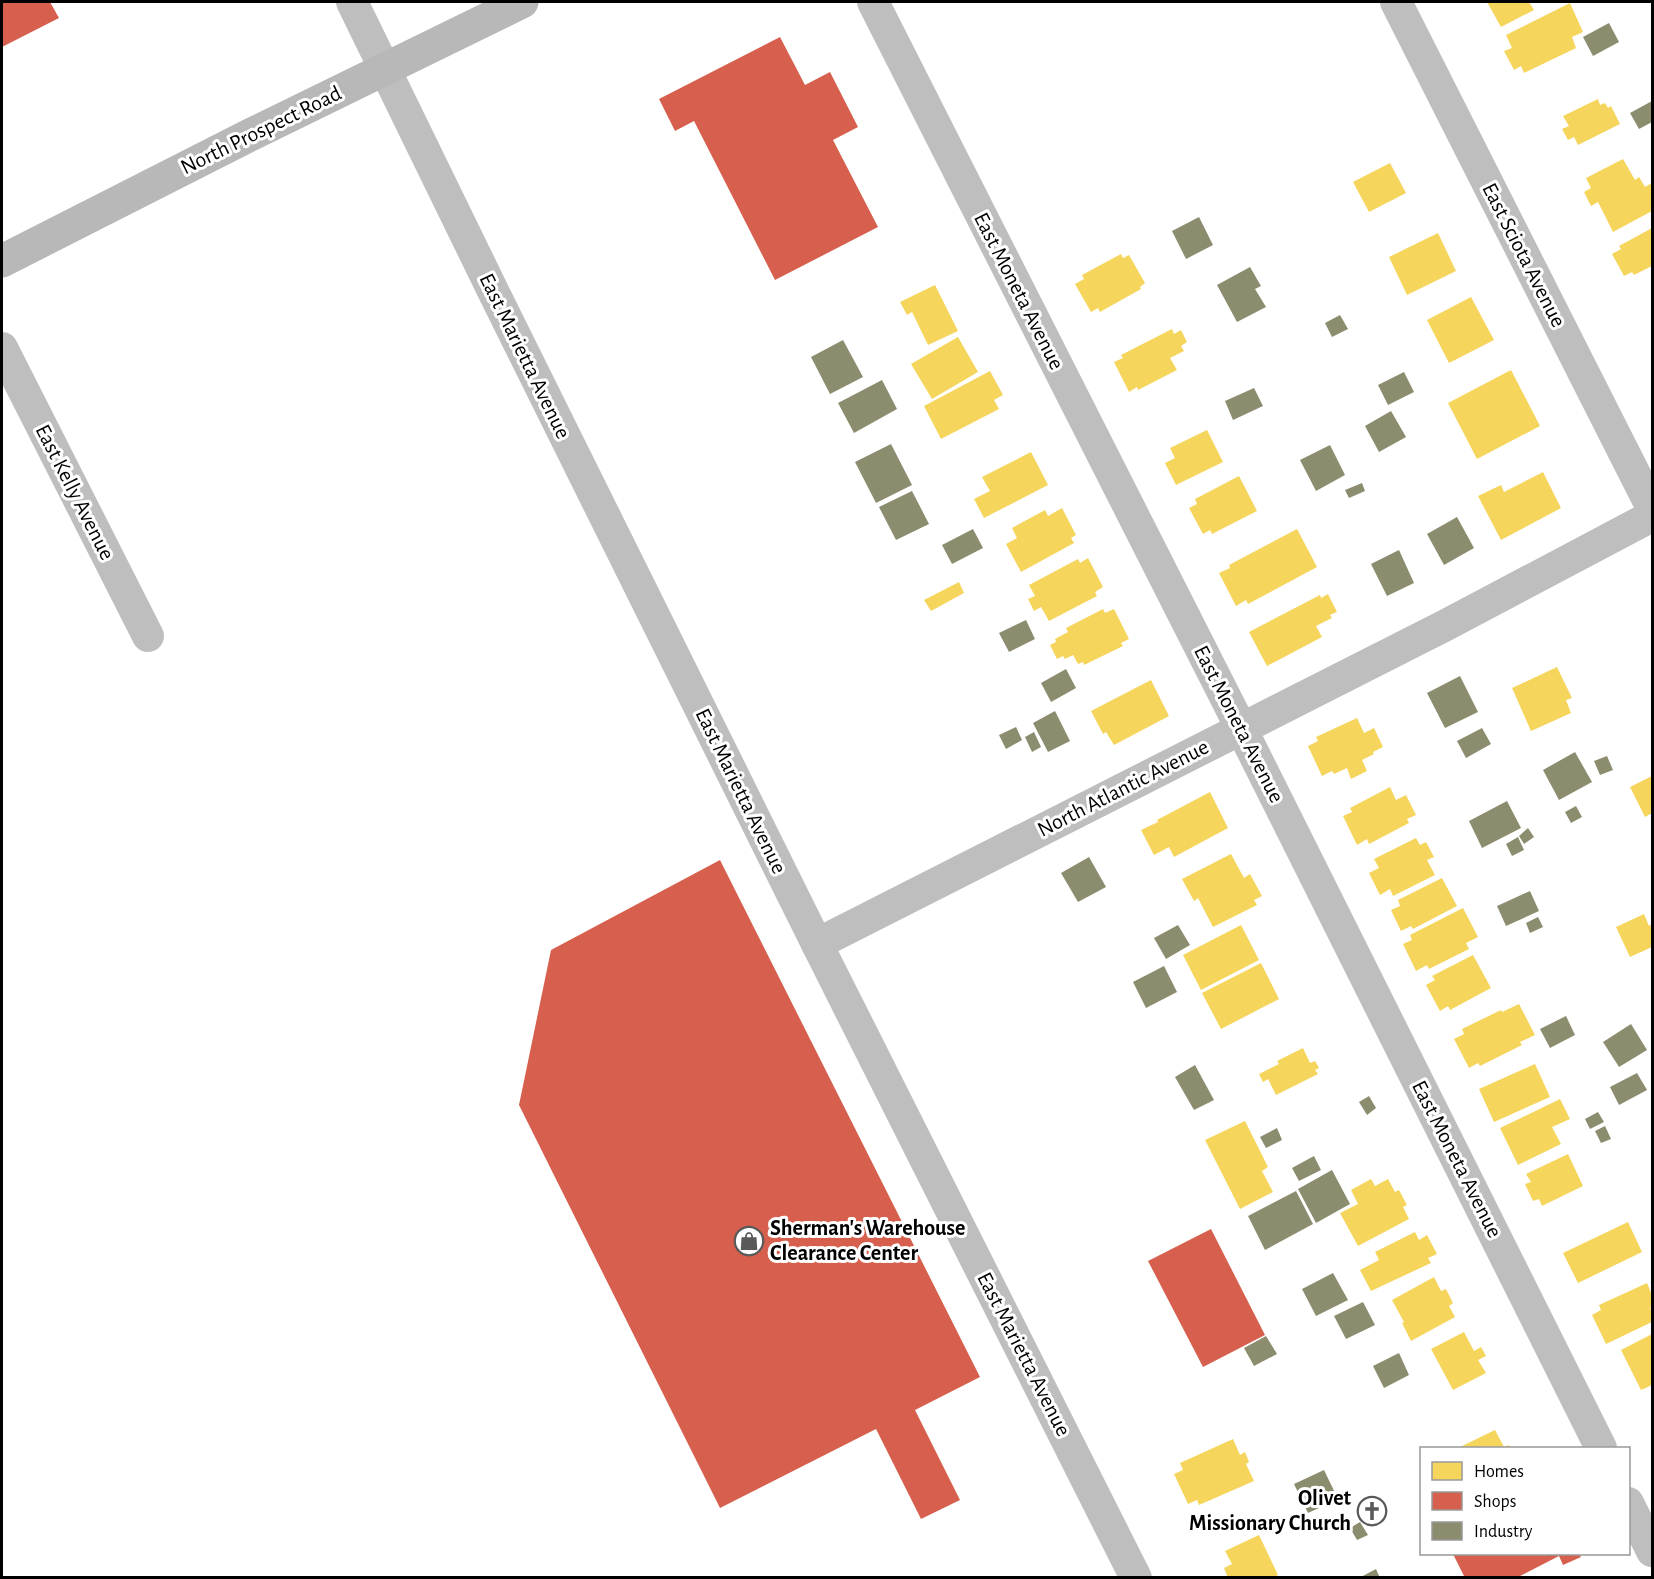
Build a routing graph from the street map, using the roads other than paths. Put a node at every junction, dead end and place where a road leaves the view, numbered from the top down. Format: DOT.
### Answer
graph roads {
  1 [pos="352,2"];
  2 [pos="522,2"];
  3 [pos="873,2"];
  4 [pos="1396,2"];
  5 [pos="385,69"];
  6 [pos="2,261"];
  7 [pos="2,348"];
  8 [pos="1653,508"];
  9 [pos="1653,516"];
  10 [pos="148,636"];
  11 [pos="1241,728"];
  12 [pos="817,944"];
  13 [pos="1600,1447"];
  14 [pos="1630,1505"];
  15 [pos="1653,1551"];
  16 [pos="1136,1578"];
  1 -- 5 [label="street, East Marietta Avenue"];
  2 -- 5 [label="main road, North Prospect Road"];
  3 -- 11 [label="street, East Moneta Avenue"];
  4 -- 8 [label="street, East Sciota Avenue"];
  5 -- 6 [label="main road, North Prospect Road"];
  5 -- 12 [label="street, East Marietta Avenue"];
  7 -- 10 [label="street, East Kelly Avenue"];
  9 -- 11 [label="street, North Atlantic Avenue"];
  11 -- 12 [label="street, North Atlantic Avenue"];
  11 -- 13 [label="street, East Moneta Avenue"];
  12 -- 16 [label="street, East Marietta Avenue"];
  14 -- 15 [label="street"];
}
